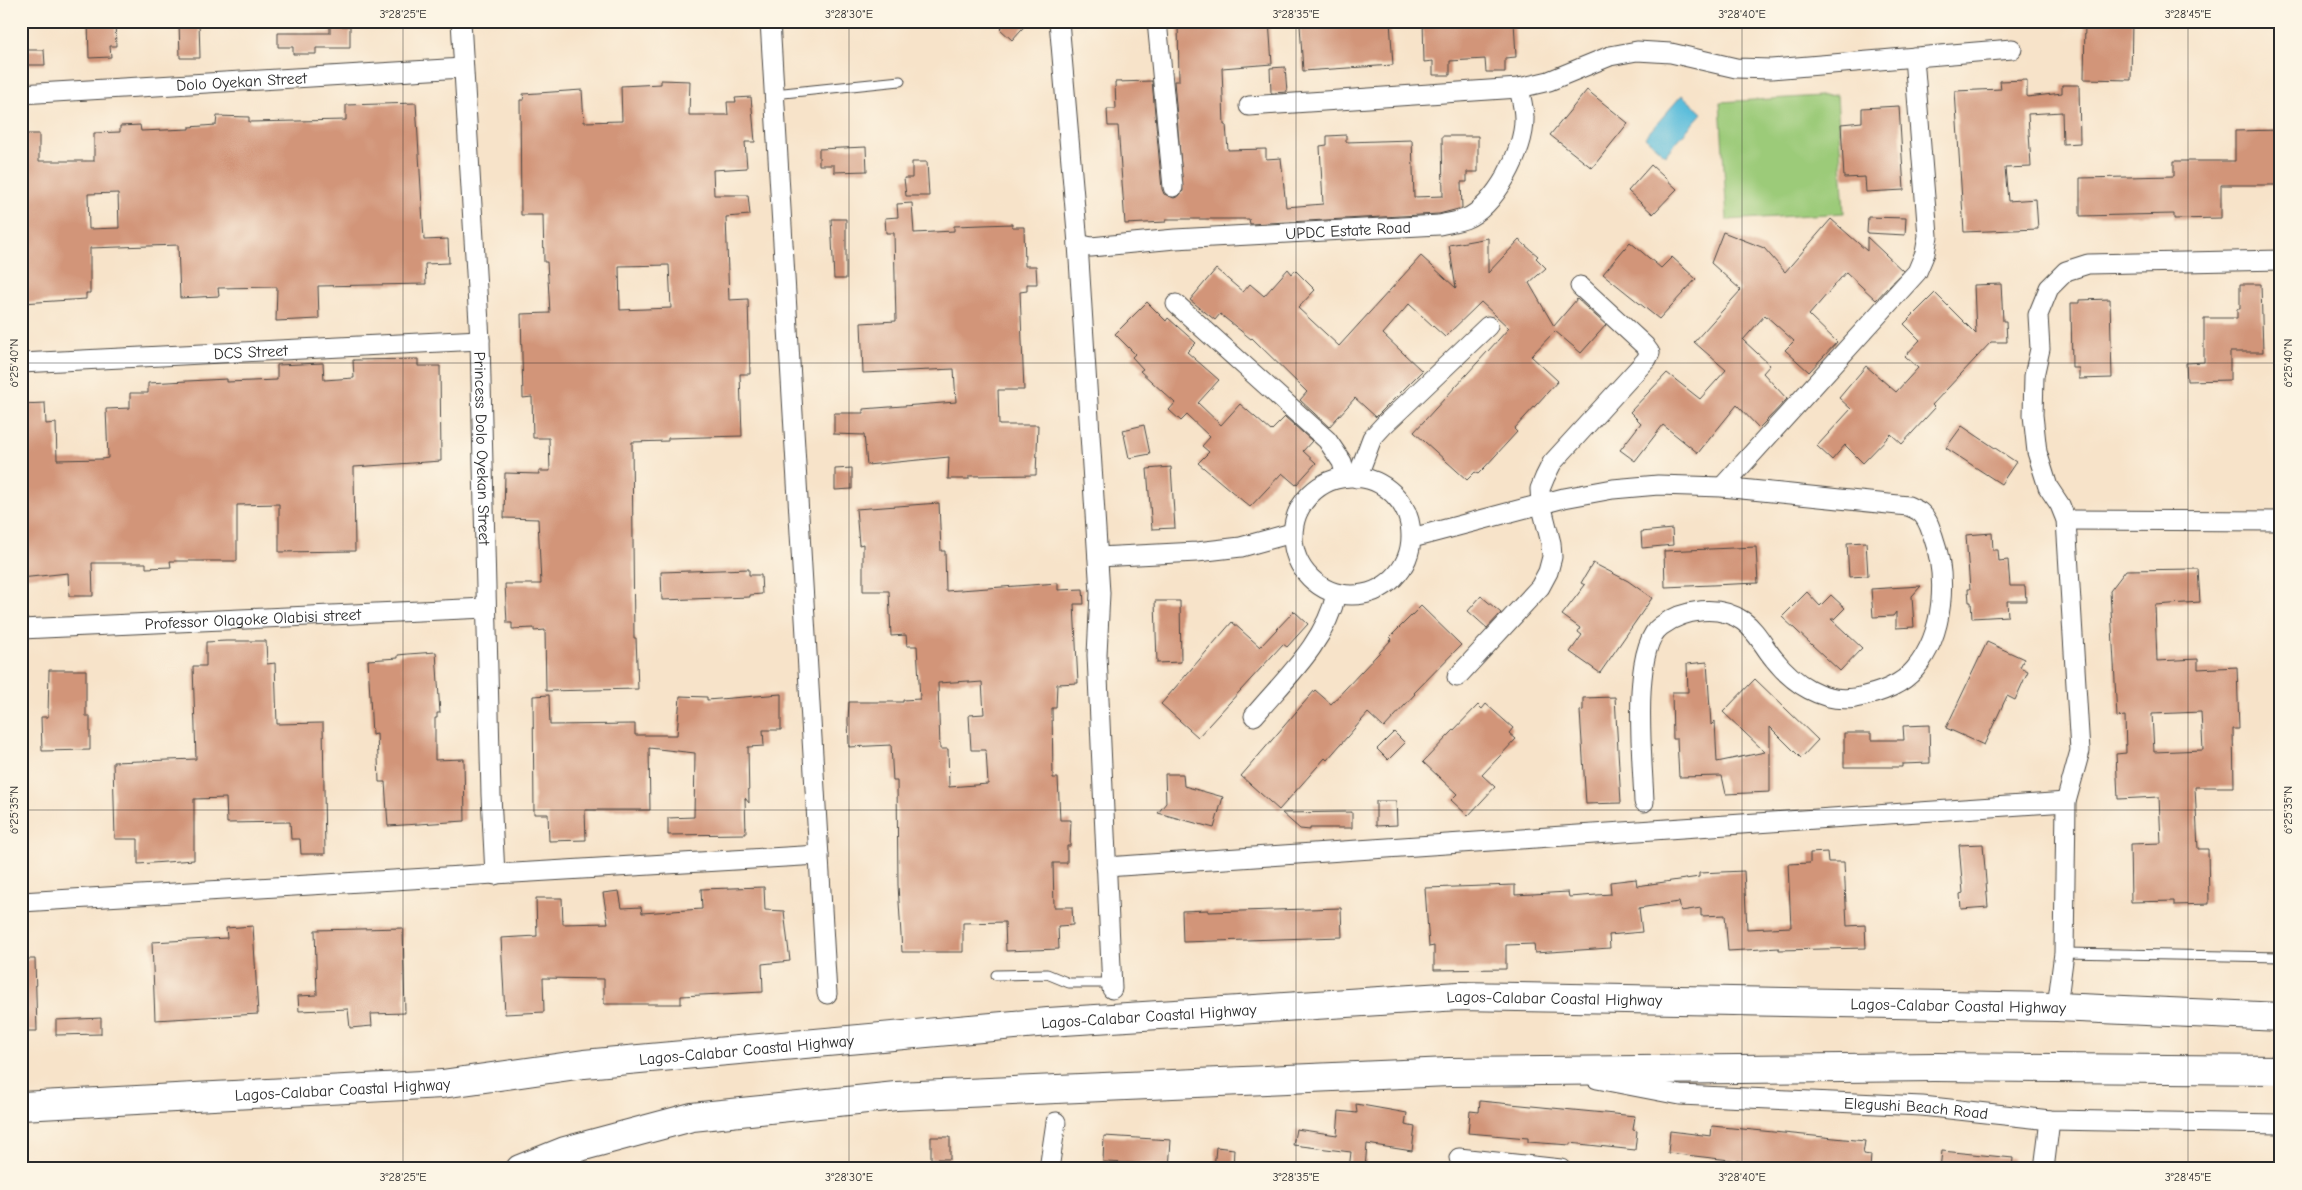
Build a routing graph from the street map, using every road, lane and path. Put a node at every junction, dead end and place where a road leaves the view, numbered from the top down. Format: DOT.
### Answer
graph roads {
  1 [pos="461,21"];
  2 [pos="770,21"];
  3 [pos="1059,21"];
  4 [pos="1158,21"];
  5 [pos="2012,49"];
  6 [pos="1914,57"];
  7 [pos="463,68"];
  8 [pos="900,81"];
  9 [pos="1519,88"];
  10 [pos="21,94"];
  11 [pos="774,94"];
  12 [pos="1249,106"];
  13 [pos="1173,186"];
  14 [pos="1078,244"];
  15 [pos="2281,260"];
  16 [pos="1580,286"];
  17 [pos="1176,304"];
  18 [pos="1488,326"];
  19 [pos="480,340"];
  20 [pos="21,363"];
  21 [pos="1351,477"];
  22 [pos="1722,487"];
  23 [pos="1541,504"];
  24 [pos="2066,520"];
  25 [pos="2281,521"];
  26 [pos="1292,534"];
  27 [pos="1412,538"];
  28 [pos="1098,557"];
  29 [pos="1336,594"];
  30 [pos="486,608"];
  31 [pos="21,629"];
  32 [pos="1457,677"];
  33 [pos="1254,716"];
  34 [pos="1644,802"];
  35 [pos="2066,802"];
  36 [pos="819,855"];
  37 [pos="1106,867"];
  38 [pos="495,875"];
  39 [pos="21,902"];
  40 [pos="2064,953"];
  41 [pos="2281,958"];
  42 [pos="996,975"];
  43 [pos="1112,986"];
  44 [pos="827,994"];
  45 [pos="2057,1007"];
  46 [pos="2281,1017"];
  47 [pos="2281,1070"];
  48 [pos="1554,1071"];
  49 [pos="21,1106"];
  50 [pos="2050,1120"];
  51 [pos="1056,1122"];
  52 [pos="2281,1124"];
  53 [pos="1460,1158"];
  54 [pos="520,1169"];
  55 [pos="1049,1169"];
  56 [pos="1561,1169"];
  57 [pos="2044,1169"];
  1 -- 7 [label="street, Princess Dolo Oyekan Street"];
  2 -- 11 [label="street"];
  3 -- 14 [label="street"];
  4 -- 13 [label="street"];
  5 -- 6 [label="street"];
  6 -- 9 [label="street"];
  6 -- 22 [label="street"];
  7 -- 10 [label="street, Dolo Oyekan Street"];
  7 -- 19 [label="street, Princess Dolo Oyekan Street"];
  8 -- 11 [label="lane"];
  9 -- 12 [label="street"];
  9 -- 14 [label="street, UPDC Estate Road"];
  11 -- 36 [label="street"];
  14 -- 28 [label="street"];
  15 -- 24 [label="street"];
  16 -- 23 [label="street"];
  17 -- 21 [label="street"];
  18 -- 21 [label="street"];
  19 -- 20 [label="street, DCS Street"];
  19 -- 30 [label="street, Princess Dolo Oyekan Street"];
  21 -- 26 [label="street"];
  21 -- 27 [label="street"];
  22 -- 23 [label="street"];
  22 -- 34 [label="street"];
  23 -- 27 [label="street"];
  23 -- 32 [label="street"];
  24 -- 25 [label="street"];
  24 -- 35 [label="street"];
  26 -- 28 [label="street"];
  26 -- 29 [label="street"];
  27 -- 29 [label="street"];
  28 -- 37 [label="street"];
  29 -- 33 [label="street"];
  30 -- 31 [label="street, Professor Olagoke Olabisi street"];
  30 -- 38 [label="street, Princess Dolo Oyekan Street"];
  35 -- 37 [label="street"];
  35 -- 40 [label="street"];
  36 -- 38 [label="street"];
  36 -- 44 [label="street"];
  37 -- 43 [label="street"];
  38 -- 39 [label="street"];
  40 -- 41 [label="lane"];
  40 -- 45 [label="street"];
  42 -- 43 [label="lane"];
  45 -- 46 [label="highway, Lagos-Calabar Coastal Highway"];
  45 -- 49 [label="highway, Lagos-Calabar Coastal Highway"];
  47 -- 48 [label="highway"];
  48 -- 50 [label="street, Elegushi Beach Road"];
  48 -- 54 [label="highway"];
  50 -- 52 [label="street, Elegushi Beach Road"];
  50 -- 57 [label="street"];
  51 -- 55 [label="street"];
  53 -- 56 [label="street"];
}
